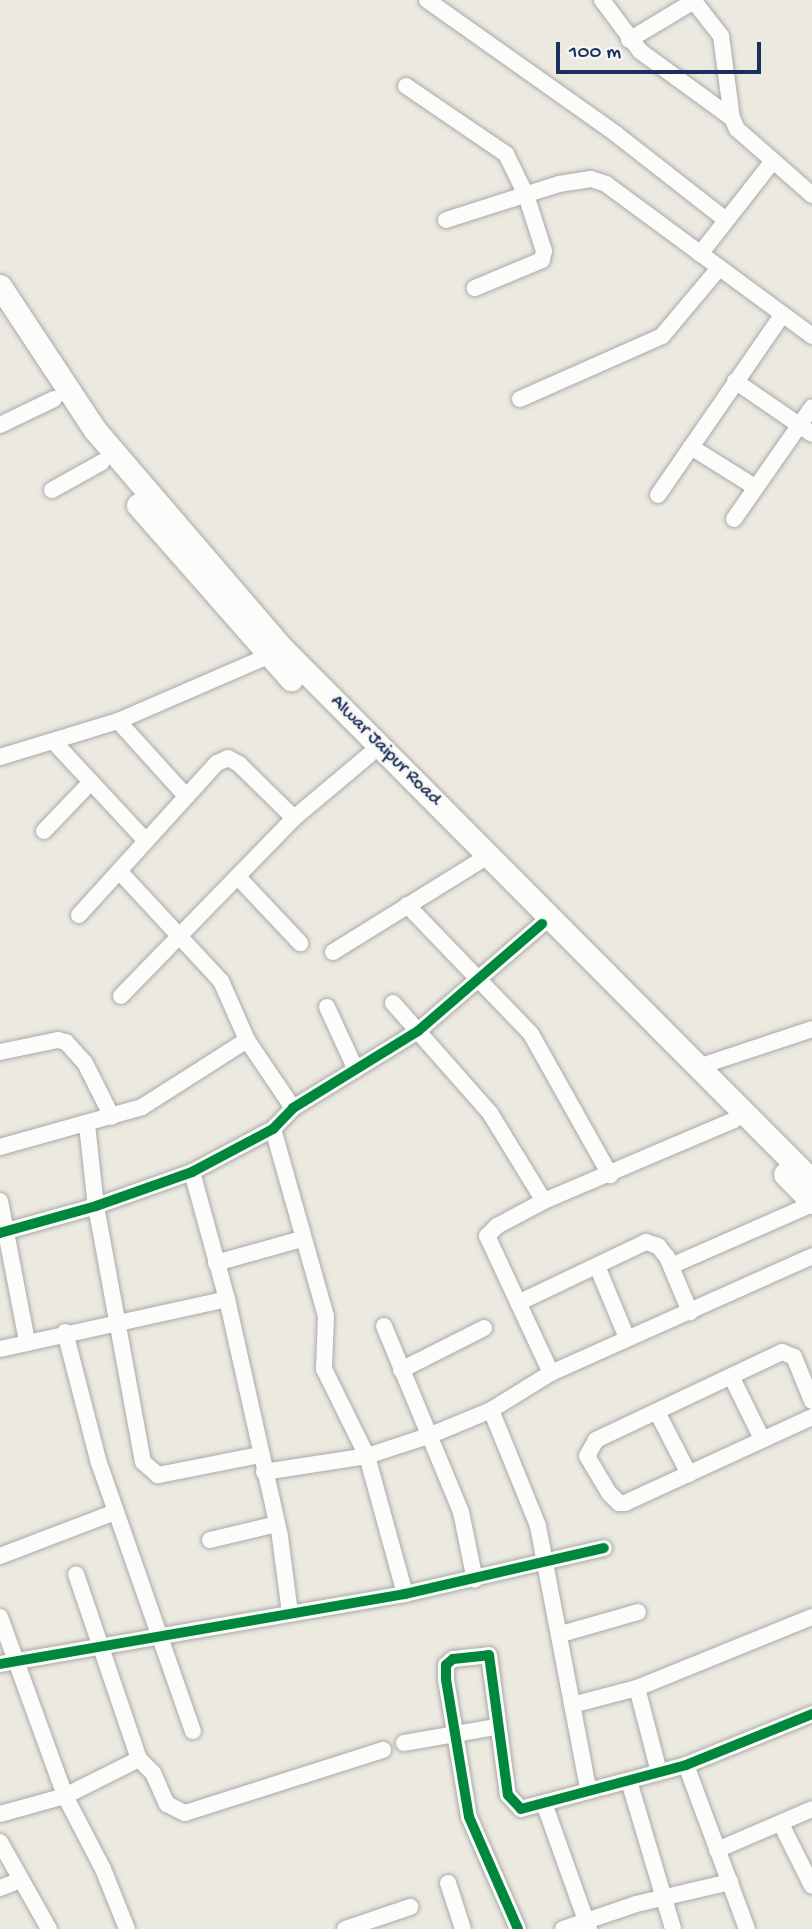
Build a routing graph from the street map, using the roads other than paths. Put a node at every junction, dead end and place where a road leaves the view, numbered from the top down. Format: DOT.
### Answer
graph roads {
  1 [pos="428,0"];
  2 [pos="602,0"];
  3 [pos="694,1"];
  4 [pos="629,40"];
  5 [pos="406,86"];
  6 [pos="732,118"];
  7 [pos="773,161"];
  8 [pos="526,195"];
  9 [pos="812,195"];
  10 [pos="446,220"];
  11 [pos="726,220"];
  12 [pos="700,254"];
  13 [pos="719,268"];
  14 [pos="0,286"];
  15 [pos="475,288"];
  16 [pos="0,313"];
  17 [pos="782,315"];
  18 [pos="812,336"];
  19 [pos="735,381"];
  20 [pos="54,398"];
  21 [pos="520,399"];
  22 [pos="812,407"];
  23 [pos="0,425"];
  24 [pos="806,429"];
  25 [pos="691,447"];
  26 [pos="102,462"];
  27 [pos="755,487"];
  28 [pos="52,490"];
  29 [pos="658,495"];
  30 [pos="734,519"];
  31 [pos="268,656"];
  32 [pos="118,721"];
  33 [pos="54,742"];
  34 [pos="369,755"];
  35 [pos="0,757"];
  36 [pos="89,784"];
  37 [pos="185,795"];
  38 [pos="294,818"];
  39 [pos="44,831"];
  40 [pos="145,840"];
  41 [pos="478,862"];
  42 [pos="120,872"];
  43 [pos="238,877"];
  44 [pos="407,905"];
  45 [pos="79,915"];
  46 [pos="542,924"];
  47 [pos="180,937"];
  48 [pos="300,943"];
  49 [pos="332,952"];
  50 [pos="477,977"];
  51 [pos="121,996"];
  52 [pos="393,1003"];
  53 [pos="327,1007"];
  54 [pos="811,1030"];
  55 [pos="418,1031"];
  56 [pos="247,1040"];
  57 [pos="0,1052"];
  58 [pos="701,1066"];
  59 [pos="356,1070"];
  60 [pos="293,1108"];
  61 [pos="112,1117"];
  62 [pos="734,1120"];
  63 [pos="87,1125"];
  64 [pos="273,1129"];
  65 [pos="0,1147"];
  66 [pos="192,1172"];
  67 [pos="610,1175"];
  68 [pos="812,1181"];
  69 [pos="0,1201"];
  70 [pos="544,1201"];
  71 [pos="812,1203"];
  72 [pos="96,1206"];
  73 [pos="3,1232"];
  74 [pos="302,1239"];
  75 [pos="812,1256"];
  76 [pos="216,1263"];
  77 [pos="597,1266"];
  78 [pos="671,1266"];
  79 [pos="227,1299"];
  80 [pos="518,1303"];
  81 [pos="690,1312"];
  82 [pos="118,1324"];
  83 [pos="384,1326"];
  84 [pos="484,1328"];
  85 [pos="65,1332"];
  86 [pos="627,1338"];
  87 [pos="27,1341"];
  88 [pos="0,1349"];
  89 [pos="401,1370"];
  90 [pos="551,1373"];
  91 [pos="732,1378"];
  92 [pos="812,1401"];
  93 [pos="491,1410"];
  94 [pos="657,1412"];
  95 [pos="812,1417"];
  96 [pos="431,1435"];
  97 [pos="762,1439"];
  98 [pos="260,1455"];
  99 [pos="367,1456"];
  100 [pos="264,1472"];
  101 [pos="690,1474"];
  102 [pos="115,1512"];
  103 [pos="277,1524"];
  104 [pos="210,1540"];
  105 [pos="604,1548"];
  106 [pos="0,1556"];
  107 [pos="546,1559"];
  108 [pos="76,1574"];
  109 [pos="475,1580"];
  110 [pos="405,1594"];
  111 [pos="638,1612"];
  112 [pos="290,1613"];
  113 [pos="0,1617"];
  114 [pos="812,1617"];
  115 [pos="561,1634"];
  116 [pos="159,1639"];
  117 [pos="101,1645"];
  118 [pos="7,1663"];
  119 [pos="638,1688"];
  120 [pos="572,1705"];
  121 [pos="812,1714"];
  122 [pos="496,1727"];
  123 [pos="193,1731"];
  124 [pos="454,1735"];
  125 [pos="404,1743"];
  126 [pos="383,1750"];
  127 [pos="139,1759"];
  128 [pos="686,1765"];
  129 [pos="659,1772"];
  130 [pos="629,1781"];
  131 [pos="588,1788"];
  132 [pos="65,1796"];
  133 [pos="545,1806"];
  134 [pos="812,1810"];
  135 [pos="0,1814"];
  136 [pos="780,1824"];
  137 [pos="0,1842"];
  138 [pos="717,1850"];
  139 [pos="21,1880"];
  140 [pos="448,1882"];
  141 [pos="730,1882"];
  142 [pos="812,1886"];
  143 [pos="0,1888"];
  144 [pos="663,1899"];
  145 [pos="410,1907"];
  146 [pos="372,1925"];
  147 [pos="587,1926"];
  148 [pos="49,1929"];
  149 [pos="127,1929"];
  150 [pos="345,1929"];
  151 [pos="464,1929"];
  152 [pos="518,1929"];
  153 [pos="563,1929"];
  154 [pos="673,1929"];
  155 [pos="747,1929"];
  1 -- 11 [label="street"];
  2 -- 4 [label="street"];
  3 -- 4 [label="street"];
  3 -- 6 [label="street"];
  4 -- 6 [label="street"];
  5 -- 8 [label="street"];
  6 -- 7 [label="street"];
  7 -- 9 [label="street"];
  7 -- 11 [label="street"];
  8 -- 10 [label="street"];
  8 -- 12 [label="street"];
  8 -- 15 [label="street"];
  11 -- 12 [label="street"];
  12 -- 13 [label="street"];
  13 -- 17 [label="street"];
  13 -- 21 [label="street"];
  14 -- 58 [label="main road, Alwar Jaipur Road"];
  16 -- 20 [label="main road, Alwar Jaipur Road"];
  17 -- 18 [label="street"];
  17 -- 19 [label="street"];
  19 -- 24 [label="street"];
  19 -- 25 [label="street"];
  20 -- 23 [label="street"];
  20 -- 26 [label="main road, Alwar Jaipur Road"];
  22 -- 24 [label="street"];
  24 -- 27 [label="street"];
  25 -- 27 [label="street"];
  25 -- 29 [label="street"];
  26 -- 28 [label="street"];
  26 -- 31 [label="main road, Alwar Jaipur Road"];
  27 -- 30 [label="street"];
  31 -- 32 [label="street"];
  31 -- 34 [label="main road, Alwar Jaipur Road"];
  32 -- 33 [label="street"];
  32 -- 37 [label="street"];
  33 -- 35 [label="street"];
  33 -- 36 [label="street"];
  34 -- 38 [label="street"];
  34 -- 41 [label="main road, Alwar Jaipur Road"];
  36 -- 39 [label="street"];
  36 -- 40 [label="street"];
  37 -- 38 [label="street"];
  37 -- 40 [label="street"];
  38 -- 43 [label="street"];
  40 -- 42 [label="street"];
  41 -- 44 [label="street"];
  41 -- 46 [label="main road, Alwar Jaipur Road"];
  42 -- 45 [label="street"];
  42 -- 47 [label="street"];
  43 -- 47 [label="street"];
  43 -- 48 [label="street"];
  44 -- 49 [label="street"];
  44 -- 50 [label="street"];
  46 -- 50 [label="street"];
  46 -- 62 [label="main road, Alwar Jaipur Road"];
  47 -- 51 [label="street"];
  47 -- 56 [label="street"];
  50 -- 55 [label="street"];
  50 -- 67 [label="street"];
  52 -- 55 [label="street"];
  53 -- 59 [label="street"];
  54 -- 58 [label="street"];
  55 -- 59 [label="street"];
  55 -- 70 [label="street"];
  56 -- 60 [label="street"];
  56 -- 61 [label="street"];
  57 -- 61 [label="street"];
  58 -- 68 [label="main road, Alwar Jaipur Road"];
  59 -- 60 [label="street"];
  60 -- 64 [label="street"];
  61 -- 63 [label="street"];
  62 -- 67 [label="street"];
  62 -- 71 [label="main road, Alwar Jaipur Road"];
  63 -- 65 [label="street"];
  63 -- 72 [label="street"];
  64 -- 66 [label="street"];
  64 -- 74 [label="street"];
  66 -- 72 [label="street"];
  66 -- 76 [label="street"];
  67 -- 70 [label="street"];
  69 -- 73 [label="street"];
  70 -- 80 [label="street"];
  71 -- 78 [label="street"];
  72 -- 73 [label="street"];
  72 -- 82 [label="street"];
  73 -- 87 [label="street"];
  74 -- 76 [label="street"];
  74 -- 99 [label="street"];
  75 -- 81 [label="street"];
  76 -- 79 [label="street"];
  77 -- 78 [label="street"];
  77 -- 80 [label="street"];
  77 -- 86 [label="street"];
  78 -- 81 [label="street"];
  79 -- 82 [label="street"];
  79 -- 98 [label="street"];
  80 -- 90 [label="street"];
  81 -- 86 [label="street"];
  82 -- 85 [label="street"];
  82 -- 98 [label="street"];
  83 -- 89 [label="street"];
  84 -- 89 [label="street"];
  85 -- 87 [label="street"];
  85 -- 102 [label="street"];
  86 -- 90 [label="street"];
  87 -- 88 [label="street"];
  89 -- 96 [label="street"];
  90 -- 93 [label="street"];
  91 -- 92 [label="street"];
  91 -- 94 [label="street"];
  91 -- 97 [label="street"];
  93 -- 96 [label="street"];
  93 -- 107 [label="street"];
  94 -- 101 [label="street"];
  94 -- 101 [label="street"];
  95 -- 97 [label="street"];
  96 -- 99 [label="street"];
  96 -- 109 [label="street"];
  97 -- 101 [label="street"];
  98 -- 100 [label="street"];
  99 -- 100 [label="street"];
  99 -- 110 [label="street"];
  100 -- 103 [label="street"];
  102 -- 106 [label="street"];
  102 -- 116 [label="street"];
  103 -- 104 [label="street"];
  103 -- 112 [label="street"];
  105 -- 107 [label="street"];
  107 -- 109 [label="street"];
  107 -- 115 [label="street"];
  108 -- 117 [label="street"];
  109 -- 110 [label="street"];
  110 -- 112 [label="street"];
  111 -- 115 [label="street"];
  112 -- 116 [label="street"];
  113 -- 118 [label="street"];
  114 -- 119 [label="street"];
  115 -- 120 [label="street"];
  116 -- 117 [label="street"];
  116 -- 123 [label="street"];
  117 -- 118 [label="street"];
  117 -- 127 [label="street"];
  118 -- 132 [label="street"];
  119 -- 120 [label="street"];
  119 -- 129 [label="street"];
  120 -- 131 [label="street"];
  121 -- 128 [label="street"];
  122 -- 124 [label="street"];
  122 -- 124 [label="street"];
  122 -- 133 [label="street"];
  124 -- 125 [label="street"];
  124 -- 152 [label="street"];
  126 -- 127 [label="street"];
  127 -- 132 [label="street"];
  128 -- 129 [label="street"];
  128 -- 138 [label="street"];
  129 -- 130 [label="street"];
  130 -- 131 [label="street"];
  130 -- 144 [label="street"];
  131 -- 133 [label="street"];
  132 -- 135 [label="street"];
  132 -- 149 [label="street"];
  133 -- 147 [label="street"];
  134 -- 136 [label="street"];
  136 -- 138 [label="street"];
  136 -- 142 [label="street"];
  137 -- 139 [label="street"];
  138 -- 141 [label="street"];
  139 -- 143 [label="street"];
  139 -- 148 [label="street"];
  140 -- 151 [label="street"];
  141 -- 144 [label="street"];
  141 -- 155 [label="street"];
  144 -- 147 [label="street"];
  144 -- 154 [label="street"];
  145 -- 146 [label="street"];
  146 -- 150 [label="street"];
  147 -- 153 [label="street"];
}
